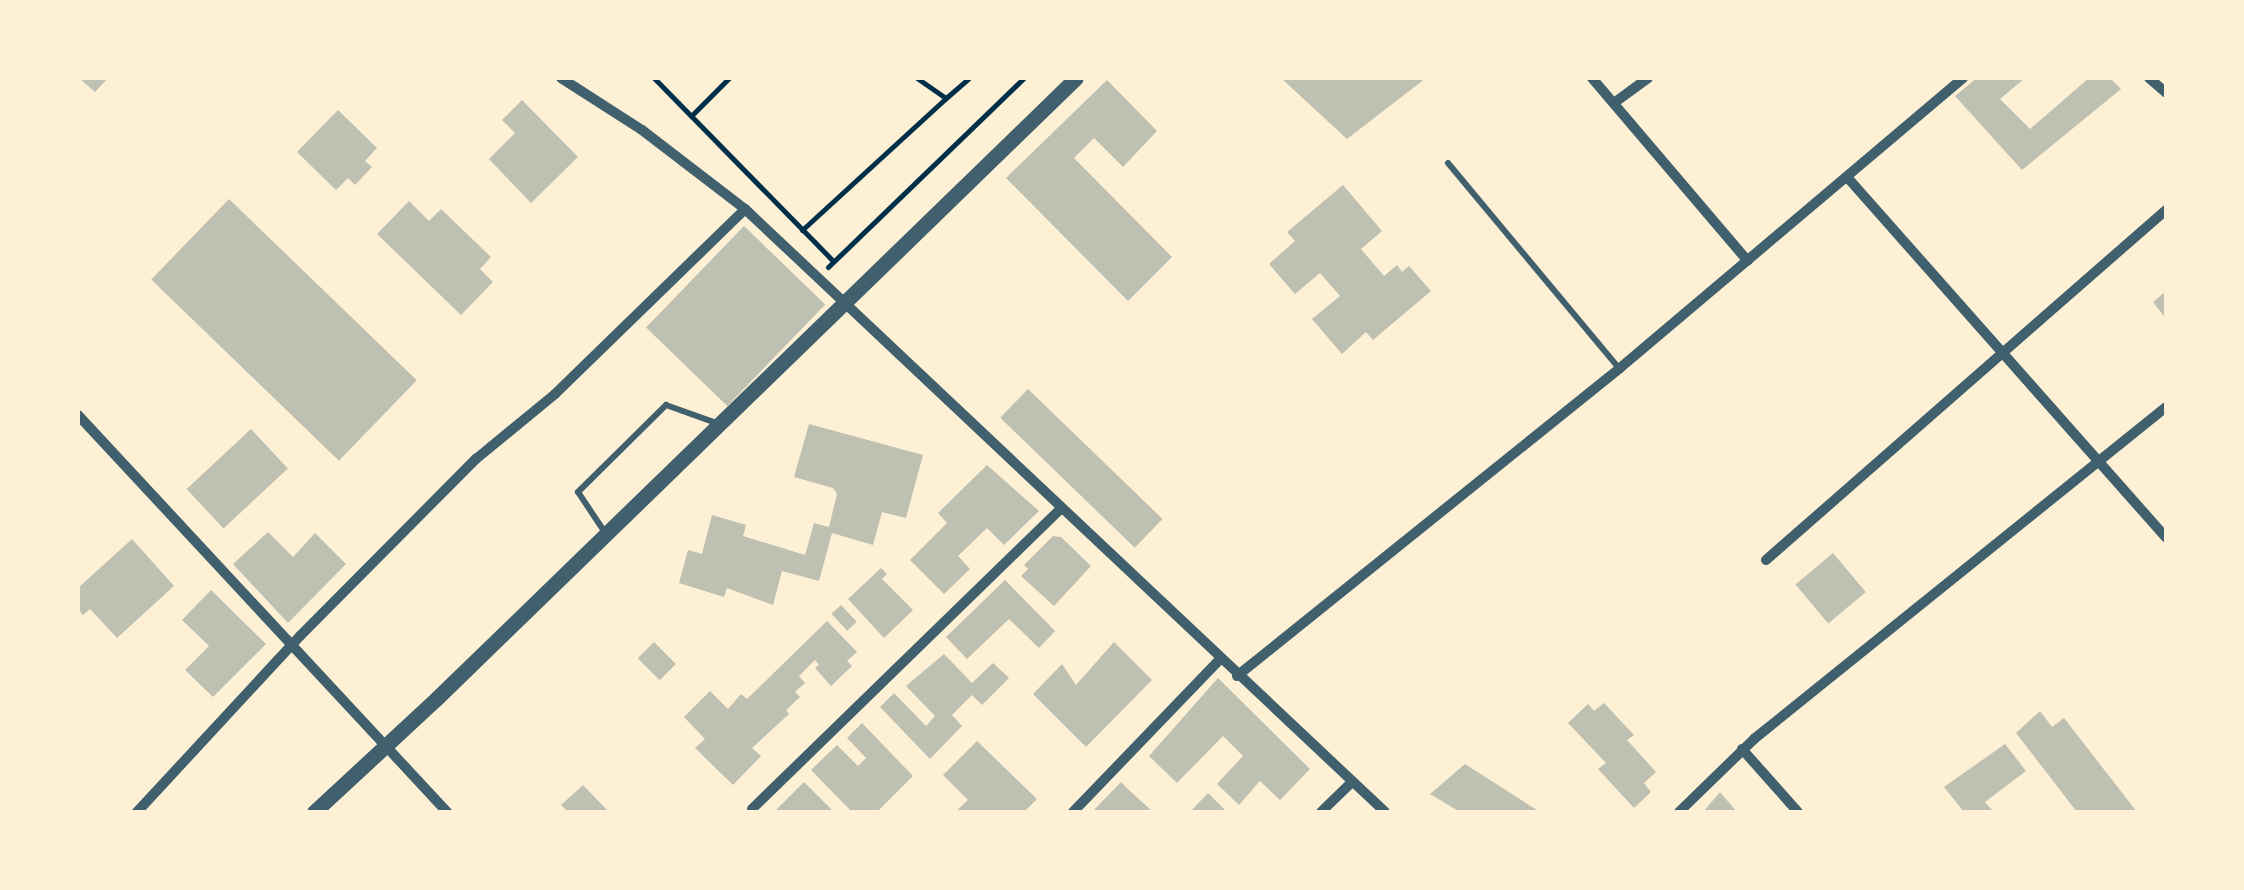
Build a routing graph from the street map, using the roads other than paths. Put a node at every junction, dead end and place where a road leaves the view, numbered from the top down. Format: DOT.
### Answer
graph roads {
  1 [pos="562,78"];
  2 [pos="1076,78"];
  3 [pos="1592,78"];
  4 [pos="1648,78"];
  5 [pos="1963,78"];
  6 [pos="2150,78"];
  7 [pos="2166,94"];
  8 [pos="1614,103"];
  9 [pos="1448,163"];
  10 [pos="1847,178"];
  11 [pos="745,209"];
  12 [pos="2166,210"];
  13 [pos="1748,261"];
  14 [pos="845,303"];
  15 [pos="2004,352"];
  16 [pos="1620,368"];
  17 [pos="2166,407"];
  18 [pos="78,415"];
  19 [pos="720,425"];
  20 [pos="2101,460"];
  21 [pos="1061,509"];
  22 [pos="606,534"];
  23 [pos="2166,537"];
  24 [pos="1766,560"];
  25 [pos="290,647"];
  26 [pos="1220,659"];
  27 [pos="1237,676"];
  28 [pos="384,746"];
  29 [pos="1742,749"];
  30 [pos="1350,784"];
  31 [pos="752,810"];
  32 [pos="137,812"];
  33 [pos="314,812"];
  34 [pos="447,812"];
  35 [pos="1073,812"];
  36 [pos="1320,812"];
  37 [pos="1385,812"];
  38 [pos="1679,812"];
  39 [pos="1798,812"];
  1 -- 11 [label="street"];
  2 -- 14 [label="street"];
  3 -- 8 [label="street"];
  4 -- 8 [label="street"];
  5 -- 10 [label="street"];
  6 -- 7 [label="street"];
  8 -- 13 [label="street"];
  9 -- 16 [label="lane"];
  10 -- 13 [label="street"];
  10 -- 15 [label="street"];
  11 -- 14 [label="street"];
  11 -- 25 [label="street"];
  12 -- 15 [label="street"];
  13 -- 16 [label="street"];
  14 -- 19 [label="street"];
  14 -- 21 [label="street"];
  15 -- 20 [label="street"];
  15 -- 24 [label="street"];
  16 -- 27 [label="street"];
  17 -- 20 [label="street"];
  18 -- 25 [label="street"];
  19 -- 22 [label="street"];
  19 -- 22 [label="lane"];
  20 -- 23 [label="street"];
  20 -- 29 [label="street"];
  21 -- 26 [label="street"];
  21 -- 31 [label="street"];
  22 -- 28 [label="street"];
  25 -- 28 [label="street"];
  25 -- 32 [label="street"];
  26 -- 27 [label="street"];
  26 -- 35 [label="street"];
  27 -- 30 [label="street"];
  28 -- 33 [label="street"];
  28 -- 34 [label="street"];
  29 -- 38 [label="street"];
  29 -- 39 [label="street"];
  30 -- 36 [label="street"];
  30 -- 37 [label="street"];
}
